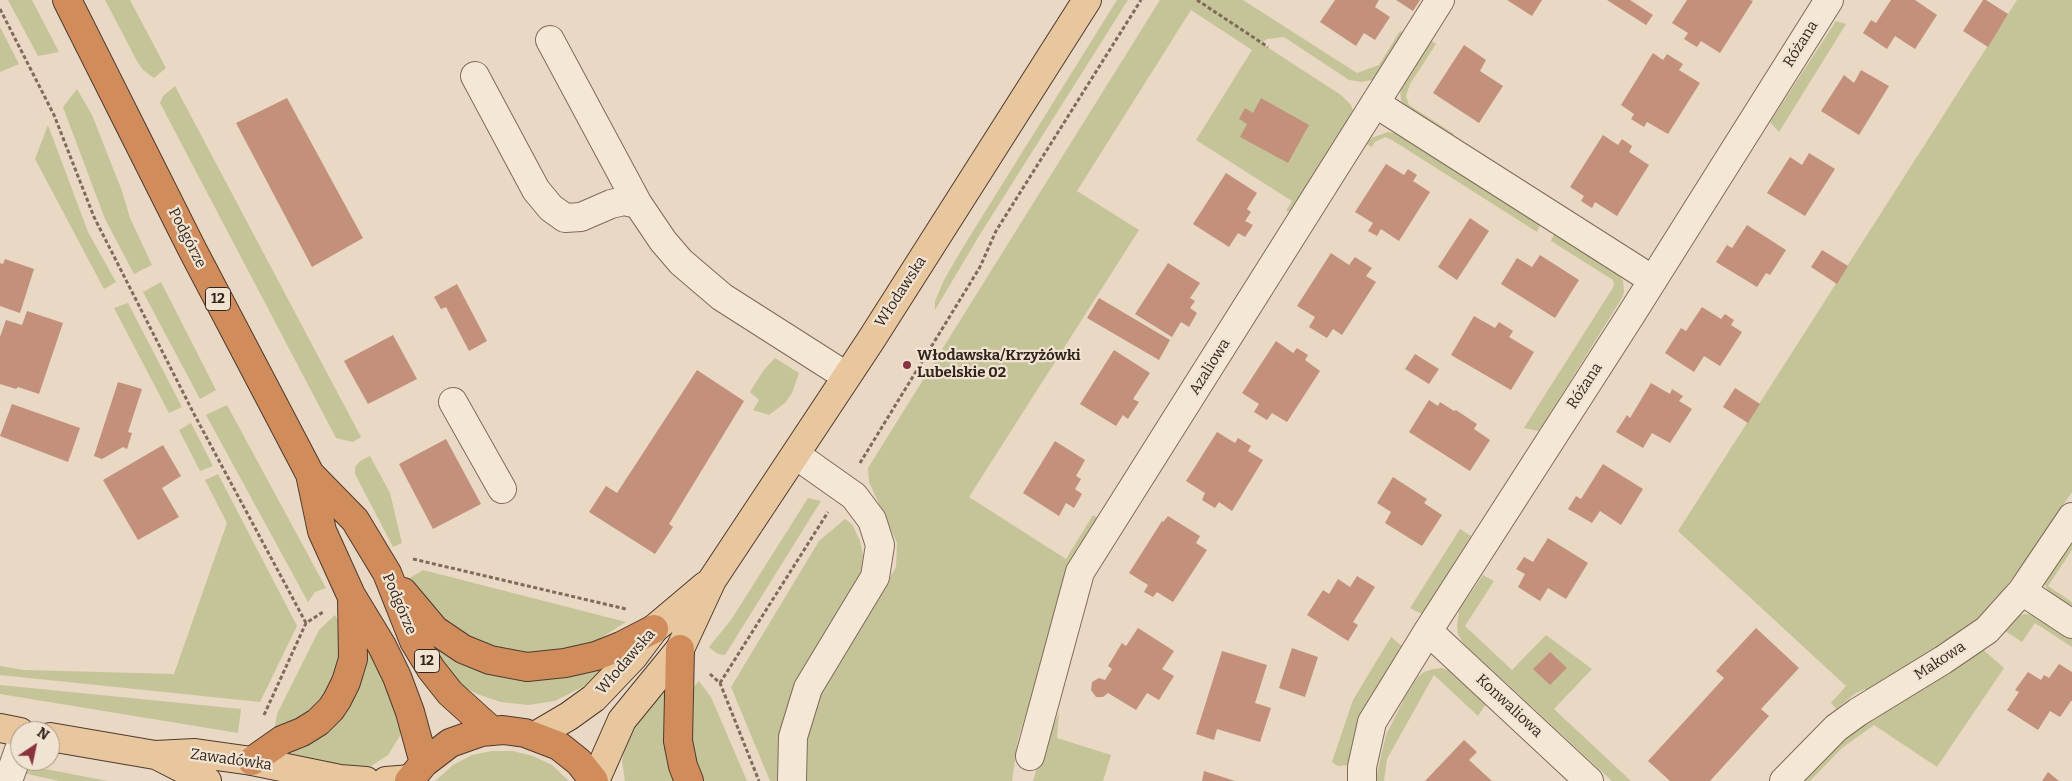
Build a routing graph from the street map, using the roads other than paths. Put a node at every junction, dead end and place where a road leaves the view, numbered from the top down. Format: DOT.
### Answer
graph roads {
  1 [pos="67,0"];
  2 [pos="1087,0"];
  3 [pos="1440,0"];
  4 [pos="1829,0"];
  5 [pos="550,40"];
  6 [pos="475,76"];
  7 [pos="1375,102"];
  8 [pos="638,204"];
  9 [pos="1653,280"];
  10 [pos="846,376"];
  11 [pos="453,402"];
  12 [pos="796,455"];
  13 [pos="310,474"];
  14 [pos="502,489"];
  15 [pos="2072,517"];
  16 [pos="387,574"];
  17 [pos="712,580"];
  18 [pos="2022,591"];
  19 [pos="351,595"];
  20 [pos="2072,624"];
  21 [pos="654,629"];
  22 [pos="1428,631"];
  23 [pos="680,649"];
  24 [pos="492,731"];
  25 [pos="535,736"];
  26 [pos="60,739"];
  27 [pos="155,755"];
  28 [pos="1030,756"];
  29 [pos="252,761"];
  30 [pos="407,776"];
  31 [pos="207,781"];
  32 [pos="366,781"];
  33 [pos="595,781"];
  34 [pos="689,781"];
  35 [pos="792,781"];
  36 [pos="1362,781"];
  37 [pos="1589,781"];
  38 [pos="1784,781"];
  1 -- 13 [label="highway, Podgórze / 12"];
  2 -- 10 [label="main road, Włodawska"];
  3 -- 7 [label="street, Azaliowa"];
  4 -- 9 [label="street, Różana"];
  5 -- 8 [label="street"];
  6 -- 8 [label="street"];
  7 -- 9 [label="street"];
  7 -- 28 [label="street, Azaliowa"];
  8 -- 10 [label="street"];
  9 -- 22 [label="street, Różana"];
  10 -- 12 [label="main road, Włodawska"];
  11 -- 14 [label="street"];
  12 -- 17 [label="main road, Włodawska"];
  12 -- 35 [label="street"];
  13 -- 16 [label="highway, Podgórze / 12"];
  13 -- 19 [label="highway, Podgórze / 12"];
  15 -- 18 [label="street, Makowa"];
  16 -- 21 [label="highway"];
  16 -- 24 [label="highway, Podgórze / 12"];
  17 -- 21 [label="main road, Włodawska"];
  17 -- 23 [label="main road, Włodawska"];
  18 -- 20 [label="street"];
  18 -- 38 [label="street, Makowa"];
  19 -- 29 [label="highway"];
  19 -- 30 [label="highway, Podgórze / 12"];
  21 -- 25 [label="main road, Włodawska"];
  22 -- 36 [label="street, Różana"];
  22 -- 37 [label="street, Konwaliowa"];
  23 -- 33 [label="main road, Włodawska"];
  23 -- 34 [label="highway"];
  24 -- 25 [label="highway, 12"];
  24 -- 30 [label="highway, 12"];
  25 -- 33 [label="highway, 12"];
  26 -- 27 [label="main road, Zawadówka"];
  27 -- 29 [label="main road, Zawadówka"];
  27 -- 31 [label="main road, Zawadówka"];
  29 -- 32 [label="main road, Zawadówka"];
}
